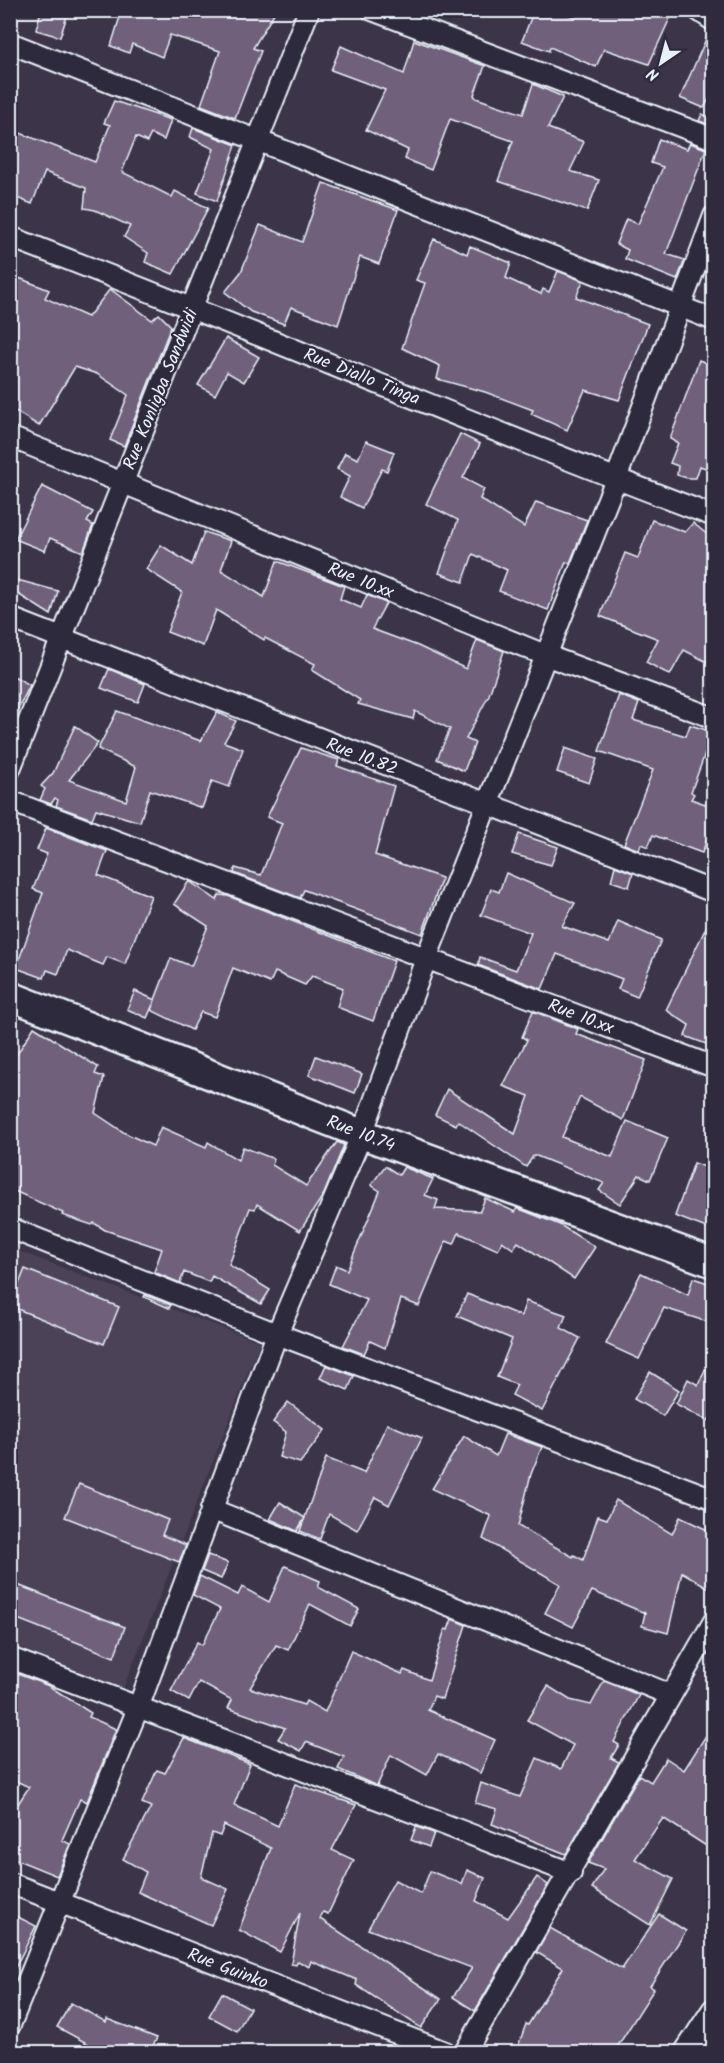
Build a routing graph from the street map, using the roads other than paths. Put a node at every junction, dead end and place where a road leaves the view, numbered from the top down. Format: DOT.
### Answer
graph roads {
  1 [pos="309,10"];
  2 [pos="372,10"];
  3 [pos="698,10"];
  4 [pos="714,21"];
  5 [pos="10,43"];
  6 [pos="714,139"];
  7 [pos="258,140"];
  8 [pos="714,216"];
  9 [pos="10,237"];
  10 [pos="193,307"];
  11 [pos="679,308"];
  12 [pos="714,320"];
  13 [pos="10,437"];
  14 [pos="616,479"];
  15 [pos="123,483"];
  16 [pos="714,516"];
  17 [pos="10,618"];
  18 [pos="61,639"];
  19 [pos="545,655"];
  20 [pos="714,718"];
  21 [pos="10,769"];
  22 [pos="10,801"];
  23 [pos="487,804"];
  24 [pos="714,892"];
  25 [pos="426,956"];
  26 [pos="10,996"];
  27 [pos="714,1067"];
  28 [pos="362,1134"];
  29 [pos="10,1228"];
  30 [pos="714,1263"];
  31 [pos="277,1334"];
  32 [pos="714,1499"];
  33 [pos="211,1509"];
  34 [pos="714,1621"];
  35 [pos="10,1658"];
  36 [pos="671,1695"];
  37 [pos="138,1708"];
  38 [pos="571,1873"];
  39 [pos="10,1882"];
  40 [pos="59,1901"];
  41 [pos="714,2011"];
  42 [pos="10,2025"];
  43 [pos="445,2052"];
  44 [pos="465,2052"];
  45 [pos="687,2052"];
  1 -- 7 [label="street, Rue Konligba Sandwidi"];
  2 -- 6 [label="street"];
  3 -- 4 [label="street"];
  5 -- 7 [label="street"];
  7 -- 10 [label="street, Rue Konligba Sandwidi"];
  7 -- 11 [label="street"];
  8 -- 11 [label="street"];
  9 -- 10 [label="street, Rue Diallo Tinga"];
  10 -- 14 [label="street, Rue Diallo Tinga"];
  10 -- 15 [label="street, Rue Konligba Sandwidi"];
  11 -- 12 [label="street"];
  11 -- 14 [label="street"];
  13 -- 15 [label="street, Rue 10.xx"];
  14 -- 16 [label="street, Rue Diallo Tinga"];
  14 -- 19 [label="street"];
  15 -- 18 [label="street, Rue Konligba Sandwidi"];
  15 -- 19 [label="street, Rue 10.xx"];
  17 -- 18 [label="street, Rue 10.82"];
  18 -- 21 [label="street, Rue Konligba Sandwidi"];
  18 -- 23 [label="street, Rue 10.82"];
  19 -- 20 [label="street, Rue 10.xx"];
  19 -- 23 [label="street"];
  22 -- 25 [label="street, Rue 10.xx"];
  23 -- 24 [label="street, Rue 10.82"];
  23 -- 25 [label="street"];
  25 -- 27 [label="street, Rue 10.xx"];
  25 -- 28 [label="street"];
  26 -- 28 [label="main road, Rue 10.74"];
  28 -- 30 [label="main road, Rue 10.74"];
  28 -- 31 [label="street"];
  29 -- 31 [label="street"];
  31 -- 32 [label="street"];
  31 -- 33 [label="street"];
  33 -- 36 [label="street"];
  33 -- 37 [label="street"];
  34 -- 36 [label="street"];
  35 -- 37 [label="street"];
  36 -- 38 [label="street"];
  37 -- 38 [label="street"];
  37 -- 40 [label="street"];
  38 -- 44 [label="street"];
  39 -- 40 [label="street, Rue Guinko"];
  40 -- 42 [label="street"];
  40 -- 43 [label="street, Rue Guinko"];
  41 -- 45 [label="street"];
}
